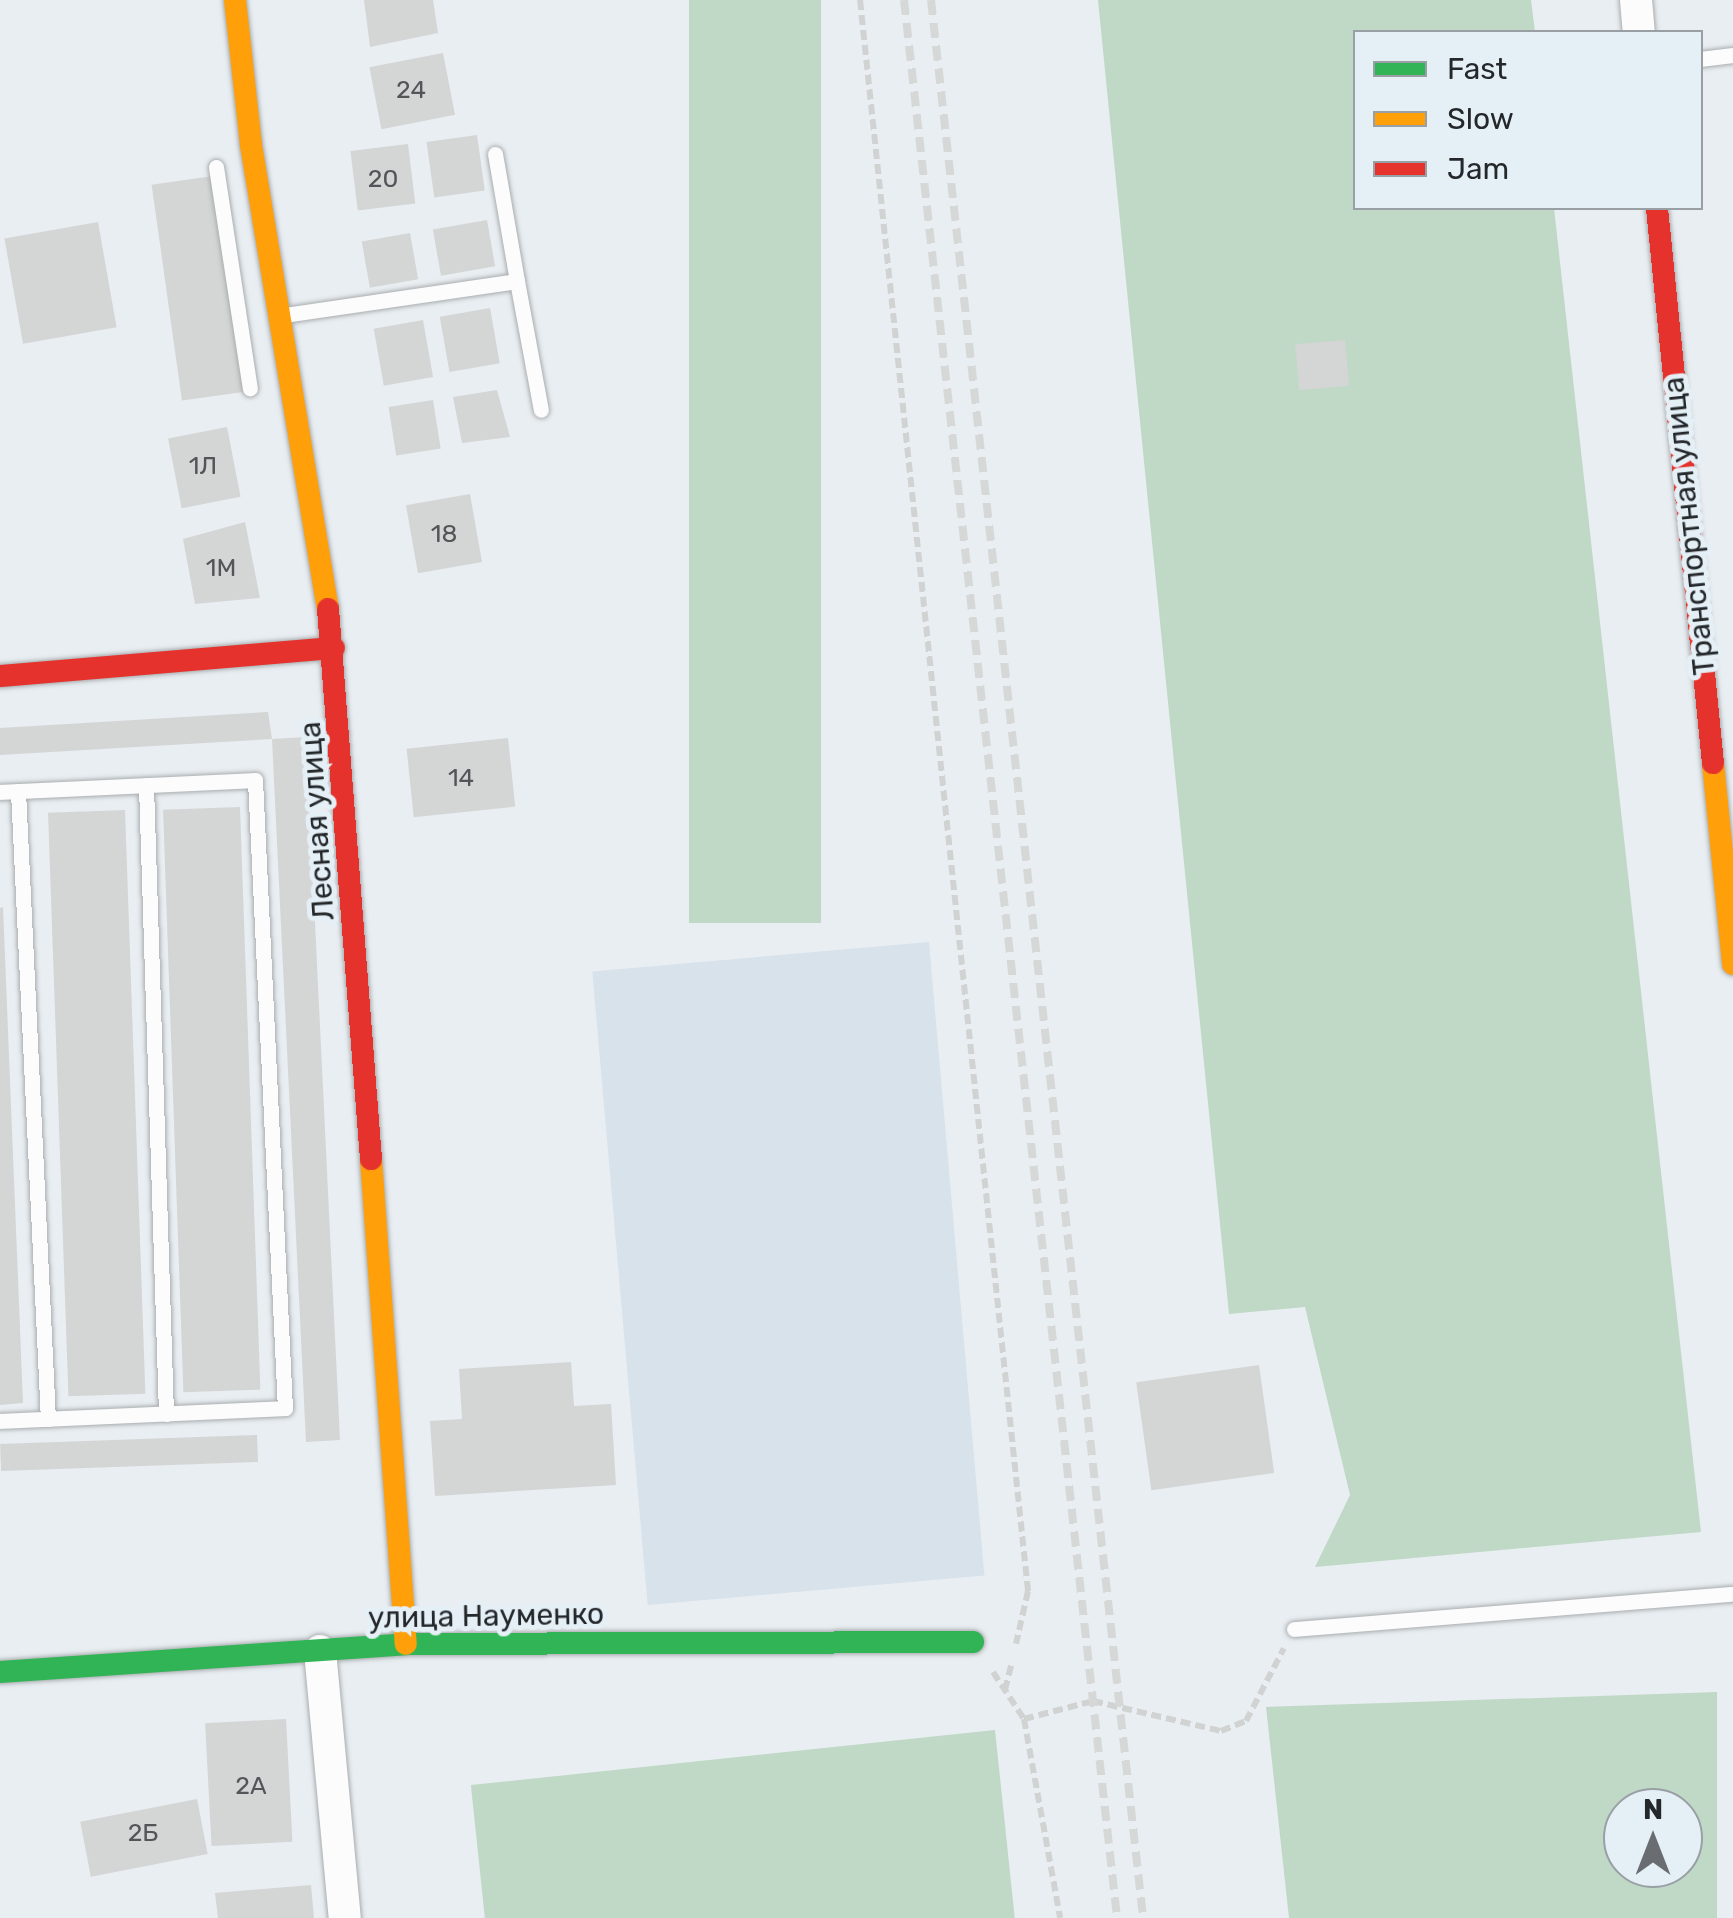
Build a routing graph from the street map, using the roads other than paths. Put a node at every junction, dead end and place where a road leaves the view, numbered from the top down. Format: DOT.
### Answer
graph roads {
  1 [pos="235,0"];
  2 [pos="1636,0"];
  3 [pos="1640,30"];
  4 [pos="1733,55"];
  5 [pos="1703,60"];
  6 [pos="496,154"];
  7 [pos="216,167"];
  8 [pos="259,190"];
  9 [pos="220,193"];
  10 [pos="1657,210"];
  11 [pos="268,238"];
  12 [pos="228,242"];
  13 [pos="517,281"];
  14 [pos="276,291"];
  15 [pos="236,294"];
  16 [pos="280,316"];
  17 [pos="266,355"];
  18 [pos="250,388"];
  19 [pos="541,410"];
  20 [pos="334,648"];
  21 [pos="0,676"];
  22 [pos="146,786"];
  23 [pos="18,791"];
  24 [pos="0,792"];
  25 [pos="1733,964"];
  26 [pos="166,1414"];
  27 [pos="48,1419"];
  28 [pos="0,1421"];
  29 [pos="1733,1594"];
  30 [pos="1294,1629"];
  31 [pos="973,1642"];
  32 [pos="406,1644"];
  33 [pos="320,1651"];
  34 [pos="0,1672"];
  35 [pos="345,1918"];
  1 -- 8 [label="street, Лесная улица"];
  2 -- 3 [label="street"];
  4 -- 5 [label="lane"];
  6 -- 13 [label="lane"];
  7 -- 9 [label="lane"];
  8 -- 9 [label="lane"];
  8 -- 11 [label="street, Лесная улица"];
  9 -- 12 [label="lane"];
  10 -- 25 [label="street, Транспортная улица"];
  11 -- 12 [label="lane"];
  11 -- 14 [label="street, Лесная улица"];
  12 -- 15 [label="lane"];
  13 -- 16 [label="lane"];
  13 -- 19 [label="lane"];
  14 -- 15 [label="lane"];
  14 -- 16 [label="street, Лесная улица"];
  15 -- 17 [label="lane"];
  16 -- 17 [label="street, Лесная улица"];
  17 -- 18 [label="lane"];
  17 -- 20 [label="street, Лесная улица"];
  20 -- 21 [label="street"];
  20 -- 32 [label="street, Лесная улица"];
  22 -- 23 [label="lane"];
  22 -- 26 [label="lane"];
  22 -- 26 [label="lane"];
  23 -- 24 [label="lane"];
  23 -- 27 [label="lane"];
  26 -- 27 [label="lane"];
  27 -- 28 [label="lane"];
  29 -- 30 [label="lane"];
  31 -- 32 [label="street, улица Науменко"];
  32 -- 33 [label="street, улица Науменко"];
  33 -- 34 [label="street, улица Науменко"];
  33 -- 35 [label="street"];
}
